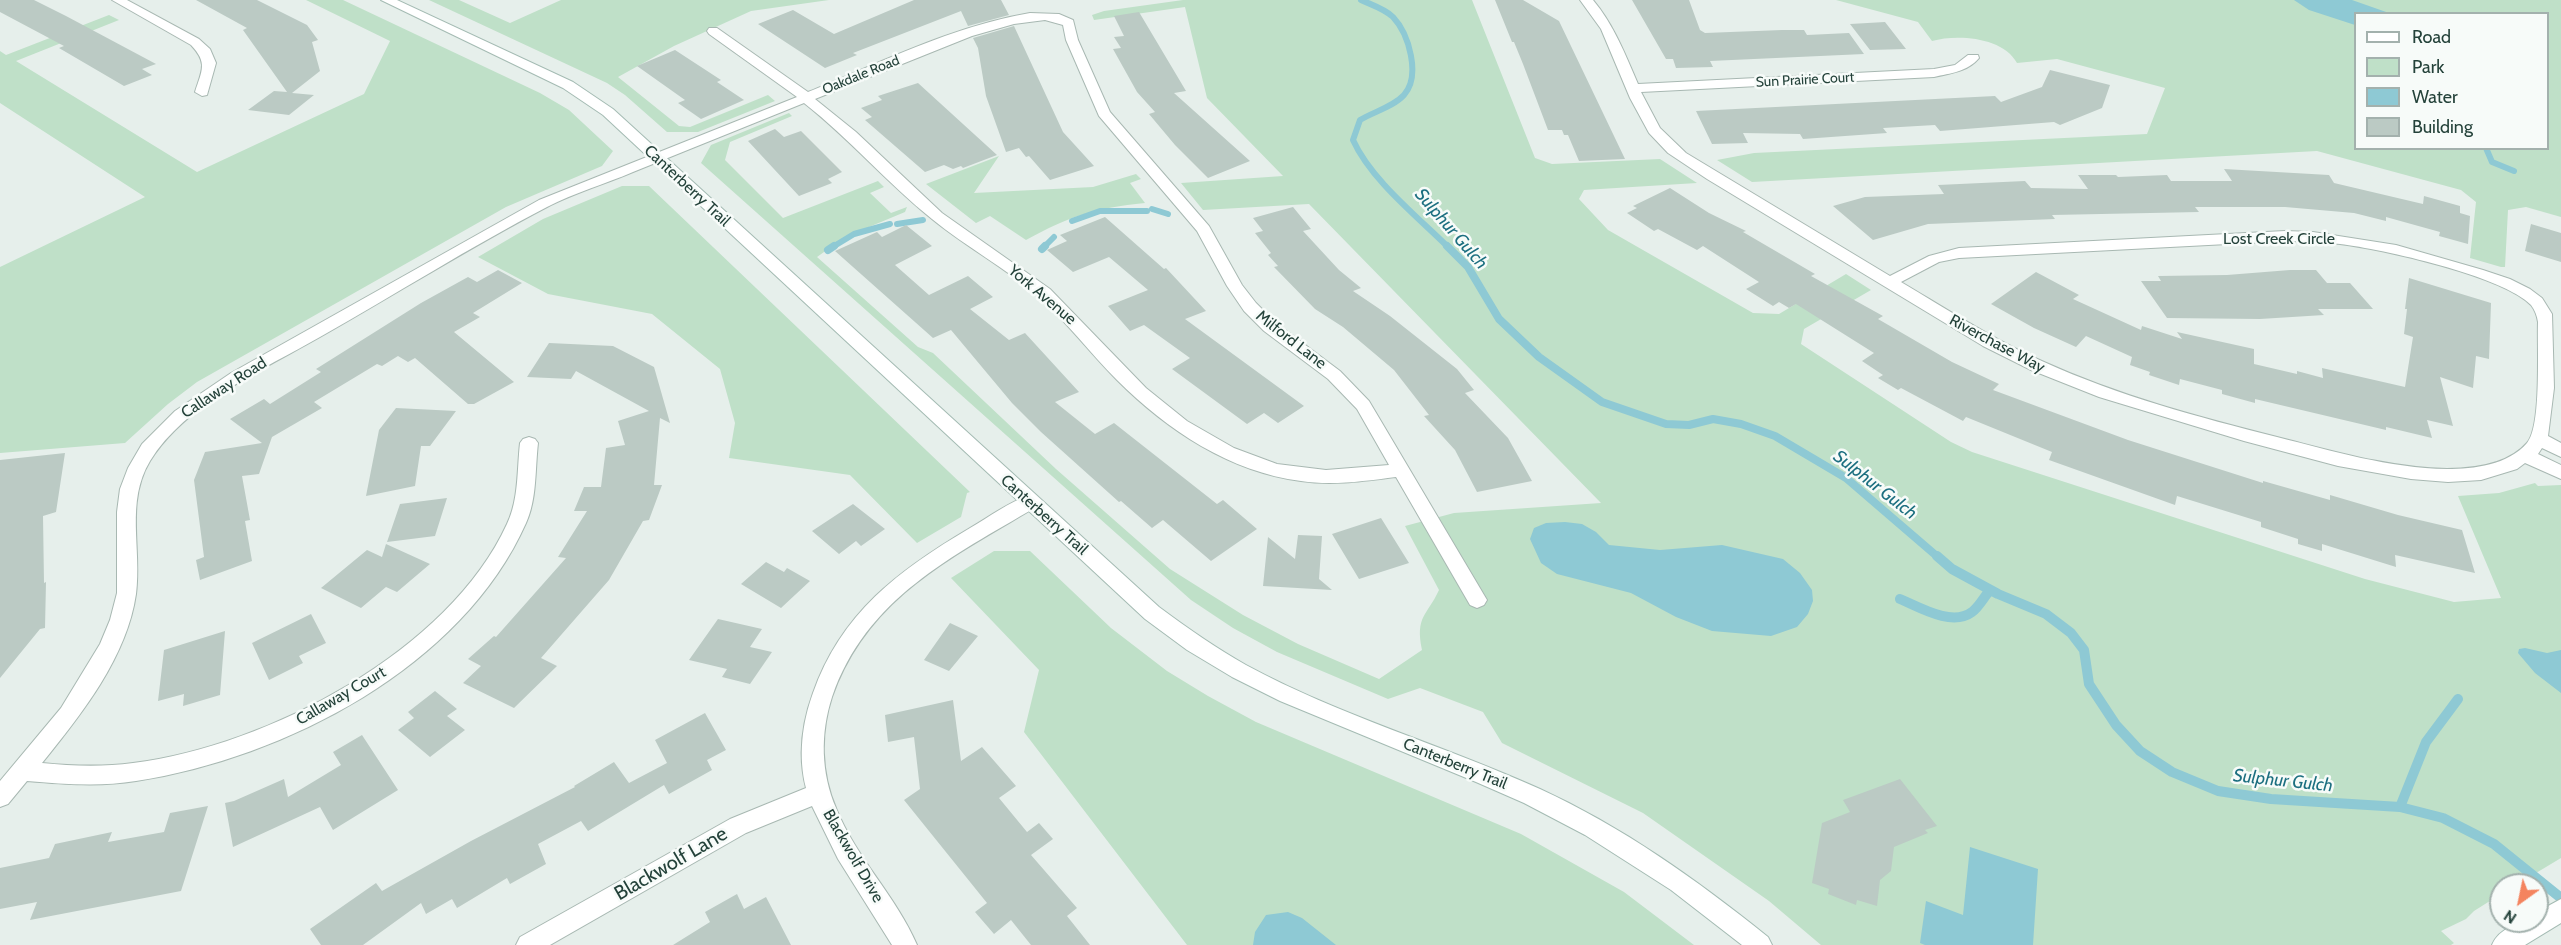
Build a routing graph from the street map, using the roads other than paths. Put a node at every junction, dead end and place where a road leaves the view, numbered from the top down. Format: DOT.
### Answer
graph roads {
  1 [pos="387,0"];
  2 [pos="1586,0"];
  3 [pos="126,1"];
  4 [pos="1069,23"];
  5 [pos="713,31"];
  6 [pos="1973,58"];
  7 [pos="1634,88"];
  8 [pos="202,92"];
  9 [pos="805,98"];
  10 [pos="656,158"];
  11 [pos="1890,282"];
  12 [pos="2552,294"];
  13 [pos="2530,296"];
  14 [pos="2539,440"];
  15 [pos="529,443"];
  16 [pos="2561,451"];
  17 [pos="2525,455"];
  18 [pos="1401,470"];
  19 [pos="2561,473"];
  20 [pos="1030,502"];
  21 [pos="1477,600"];
  22 [pos="23,771"];
  23 [pos="819,793"];
  24 [pos="0,797"];
  25 [pos="2561,910"];
  26 [pos="2505,944"];
  27 [pos="528,945"];
  28 [pos="905,945"];
  29 [pos="1760,945"];
  1 -- 10 [label="street, Canterberry Trail"];
  2 -- 7 [label="street, Riverchase Way"];
  3 -- 8 [label="street"];
  4 -- 9 [label="street, Oakdale Road"];
  4 -- 18 [label="street, Milford Lane"];
  5 -- 9 [label="street, York Avenue"];
  6 -- 7 [label="street, Sun Prairie Court"];
  7 -- 11 [label="street, Riverchase Way"];
  9 -- 10 [label="street, Oakdale Road"];
  9 -- 18 [label="street, York Avenue"];
  10 -- 20 [label="street, Canterberry Trail"];
  10 -- 22 [label="street, Callaway Road"];
  11 -- 13 [label="street, Lost Creek Circle"];
  11 -- 17 [label="street, Riverchase Way"];
  12 -- 13 [label="street"];
  13 -- 14 [label="street, Lost Creek Circle"];
  14 -- 16 [label="street"];
  14 -- 17 [label="street"];
  15 -- 22 [label="street, Callaway Court"];
  17 -- 19 [label="street"];
  18 -- 21 [label="street, Milford Lane"];
  20 -- 23 [label="street, Blackwolf Drive"];
  20 -- 29 [label="street, Canterberry Trail"];
  22 -- 24 [label="street, Callaway Road"];
  23 -- 27 [label="street, Blackwolf Lane"];
  23 -- 28 [label="street, Blackwolf Drive"];
  25 -- 26 [label="street"];
}
